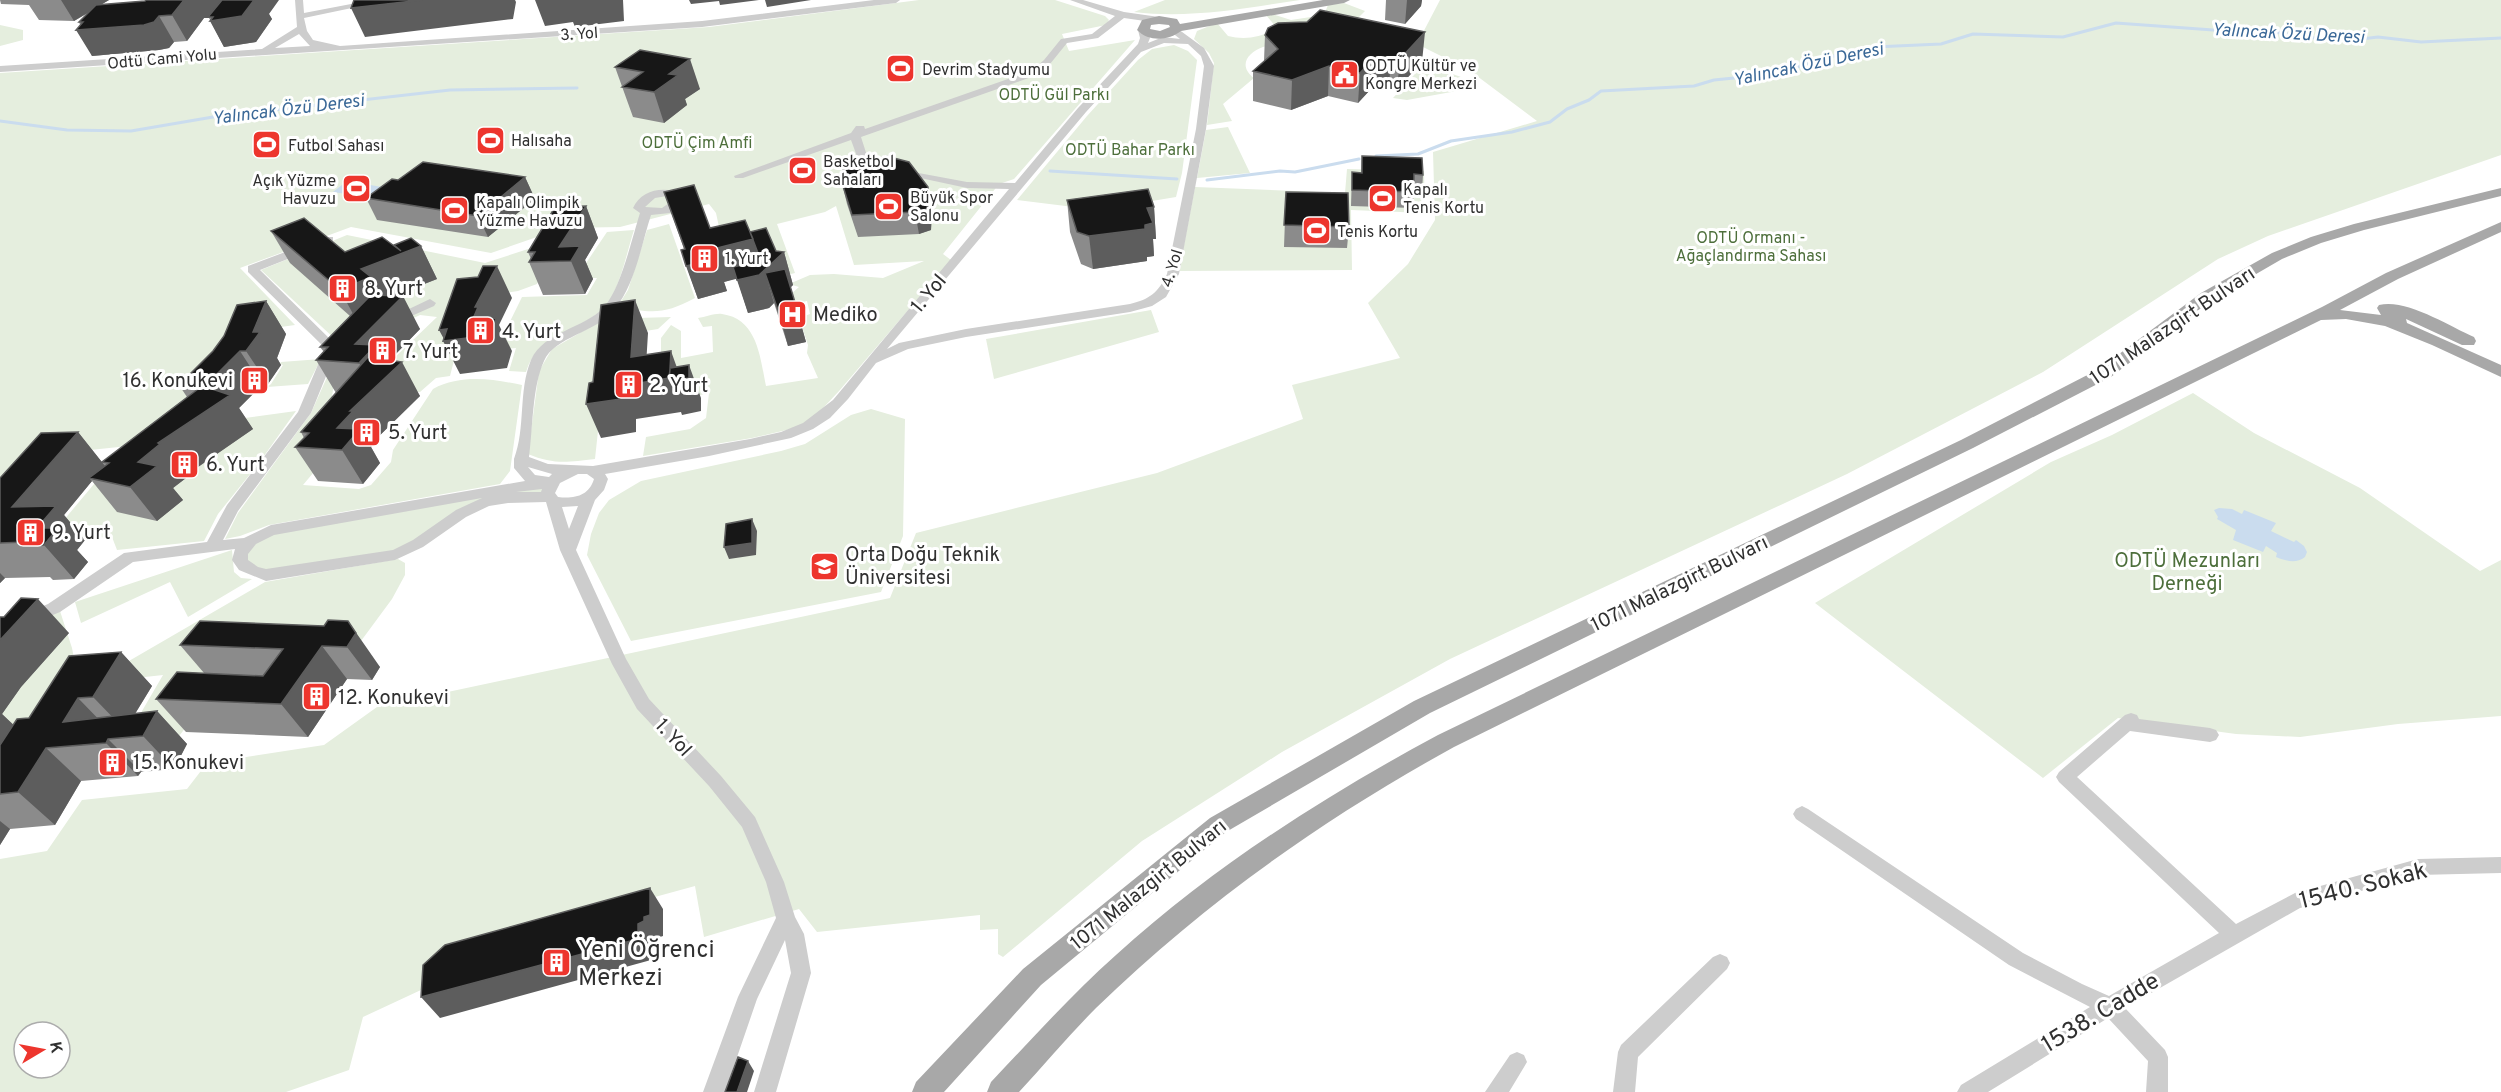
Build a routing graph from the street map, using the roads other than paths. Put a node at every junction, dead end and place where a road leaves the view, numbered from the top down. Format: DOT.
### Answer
graph roads {
  1 [pos="299,0"];
  2 [pos="386,0"];
  3 [pos="896,0"];
  4 [pos="1074,0"];
  5 [pos="1316,0"];
  6 [pos="1344,0"];
  7 [pos="1123,15"];
  8 [pos="300,16"];
  9 [pos="1162,20"];
  10 [pos="1210,21"];
  11 [pos="300,29"];
  12 [pos="1142,29"];
  13 [pos="1176,29"];
  14 [pos="1193,44"];
  15 [pos="324,48"];
  16 [pos="1138,50"];
  17 [pos="262,51"];
  18 [pos="0,69"];
  19 [pos="862,124"];
  20 [pos="855,135"];
  21 [pos="739,176"];
  22 [pos="1019,186"];
  23 [pos="2501,192"];
  24 [pos="646,212"];
  25 [pos="2501,226"];
  26 [pos="329,239"];
  27 [pos="2392,276"];
  28 [pos="430,303"];
  29 [pos="2307,320"];
  30 [pos="377,327"];
  31 [pos="896,331"];
  32 [pos="926,341"];
  33 [pos="2468,341"];
  34 [pos="2454,351"];
  35 [pos="2501,358"];
  36 [pos="864,368"];
  37 [pos="2501,372"];
  38 [pos="521,459"];
  39 [pos="649,463"];
  40 [pos="569,471"];
  41 [pos="593,471"];
  42 [pos="600,484"];
  43 [pos="551,490"];
  44 [pos="589,496"];
  45 [pos="244,543"];
  46 [pos="211,548"];
  47 [pos="568,550"];
  48 [pos="0,631"];
  49 [pos="2210,735"];
  50 [pos="1802,814"];
  51 [pos="2501,865"];
  52 [pos="786,918"];
  53 [pos="2234,935"];
  54 [pos="1720,963"];
  55 [pos="2110,1006"];
  56 [pos="1517,1062"];
  57 [pos="714,1092"];
  58 [pos="765,1092"];
  59 [pos="926,1092"];
  60 [pos="1001,1092"];
  61 [pos="1496,1092"];
  62 [pos="1624,1092"];
  63 [pos="1968,1092"];
  64 [pos="2157,1092"];
  1 -- 8 [label="street"];
  2 -- 8 [label="street"];
  3 -- 15 [label="street, 3. Yol"];
  4 -- 7 [label="street"];
  5 -- 9 [label="main road"];
  6 -- 10 [label="main road"];
  7 -- 9 [label="street"];
  7 -- 12 [label="street"];
  7 -- 20 [label="street"];
  8 -- 11 [label="street"];
  9 -- 12 [label="main road"];
  9 -- 13 [label="main road"];
  10 -- 13 [label="main road"];
  10 -- 14 [label="street"];
  11 -- 15 [label="street"];
  11 -- 17 [label="street"];
  12 -- 13 [label="main road"];
  12 -- 16 [label="street, 1. Yol"];
  13 -- 14 [label="street, 4. Yol"];
  14 -- 16 [label="street"];
  14 -- 32 [label="street, 4. Yol"];
  15 -- 17 [label="street, Odtü Cami Yolu"];
  16 -- 22 [label="street, 1. Yol"];
  17 -- 18 [label="street, Odtü Cami Yolu"];
  19 -- 20 [label="street"];
  20 -- 21 [label="street"];
  20 -- 22 [label="street"];
  22 -- 31 [label="street, 1. Yol"];
  23 -- 59 [label="main road, 1071 Malazgirt Bulvarı"];
  24 -- 38 [label="street"];
  25 -- 27 [label="main road, 1071 Malazgirt Bulvarı"];
  26 -- 46 [label="street"];
  27 -- 29 [label="main road, 1071 Malazgirt Bulvarı"];
  27 -- 33 [label="main road"];
  28 -- 30 [label="street"];
  29 -- 34 [label="main road"];
  29 -- 60 [label="main road, 1071 Malazgirt Bulvarı"];
  31 -- 32 [label="street, 4. Yol"];
  31 -- 36 [label="street, 1. Yol"];
  32 -- 36 [label="street, 4. Yol"];
  33 -- 34 [label="main road"];
  33 -- 35 [label="main road"];
  34 -- 37 [label="main road"];
  36 -- 39 [label="street, 1. Yol"];
  38 -- 40 [label="street"];
  38 -- 43 [label="street"];
  39 -- 41 [label="street"];
  39 -- 42 [label="street"];
  40 -- 41 [label="street"];
  40 -- 43 [label="street"];
  41 -- 42 [label="street"];
  42 -- 44 [label="street"];
  43 -- 44 [label="street"];
  43 -- 45 [label="street"];
  43 -- 45 [label="street"];
  43 -- 47 [label="street, 1. Yol"];
  44 -- 47 [label="street"];
  45 -- 46 [label="street"];
  46 -- 48 [label="street"];
  47 -- 52 [label="street, 1. Yol"];
  49 -- 53 [label="street"];
  50 -- 55 [label="street"];
  51 -- 53 [label="street, 1540. Sokak"];
  52 -- 57 [label="street"];
  52 -- 58 [label="street, 1. Yol"];
  53 -- 55 [label="street, 1538. Cadde"];
  54 -- 62 [label="street"];
  55 -- 63 [label="street, 1538. Cadde"];
  55 -- 64 [label="street"];
  56 -- 61 [label="street"];
}
